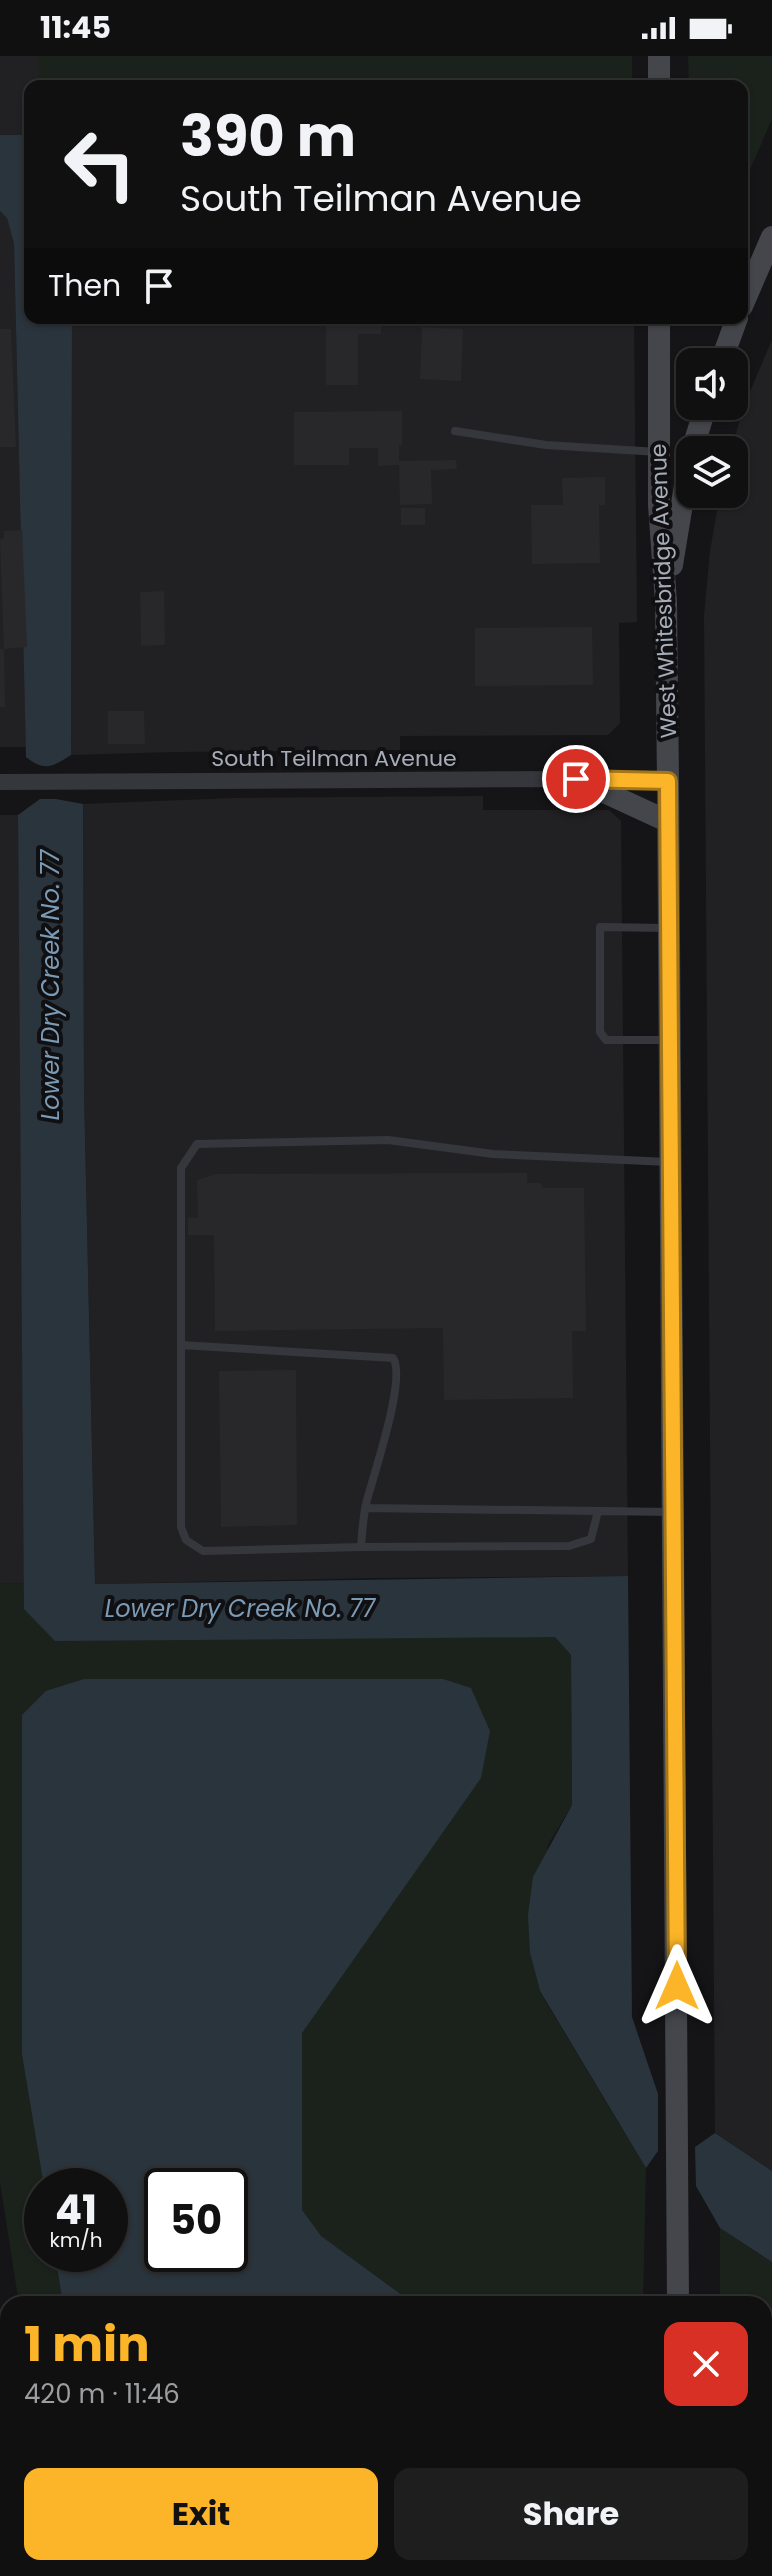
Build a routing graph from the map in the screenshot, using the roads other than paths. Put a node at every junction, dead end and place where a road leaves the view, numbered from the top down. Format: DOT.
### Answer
graph roads {
  1 [pos="659,56"];
  2 [pos="659,80"];
  3 [pos="772,237"];
  4 [pos="748,292"];
  5 [pos="659,324"];
  6 [pos="735,324"];
  7 [pos="726,348"];
  8 [pos="455,431"];
  9 [pos="659,452"];
  10 [pos="682,508"];
  11 [pos="666,602"];
  12 [pos="576,779"];
  13 [pos="668,781"];
  14 [pos="0,782"];
  15 [pos="667,821"];
  16 [pos="668,928"];
  17 [pos="669,1040"];
  18 [pos="670,1162"];
  19 [pos="181,1345"];
  20 [pos="365,1508"];
  21 [pos="598,1511"];
  22 [pos="673,1512"];
  23 [pos="361,1547"];
  24 [pos="678,2296"];
  1 -- 2 [label="main road"];
  3 -- 4 [label="main road"];
  5 -- 9 [label="main road, West Whitesbridge Avenue"];
  6 -- 7 [label="main road"];
  8 -- 9 [label="lane"];
  9 -- 11 [label="main road, West Whitesbridge Avenue"];
  10 -- 11 [label="main road"];
  11 -- 13 [label="main road, West Whitesbridge Avenue"];
  12 -- 13 [label="street, South Teilman Avenue"];
  12 -- 14 [label="street, South Teilman Avenue"];
  12 -- 15 [label="main road"];
  13 -- 15 [label="main road, West Whitesbridge Avenue"];
  15 -- 16 [label="main road, West Whitesbridge Avenue"];
  16 -- 17 [label="main road, West Whitesbridge Avenue"];
  16 -- 17 [label="lane"];
  17 -- 18 [label="main road, West Whitesbridge Avenue"];
  18 -- 19 [label="lane"];
  18 -- 22 [label="main road, West Whitesbridge Avenue"];
  19 -- 20 [label="lane"];
  19 -- 23 [label="lane"];
  20 -- 21 [label="lane"];
  20 -- 23 [label="lane"];
  21 -- 22 [label="lane"];
  21 -- 23 [label="lane"];
  22 -- 24 [label="main road, West Whitesbridge Avenue"];
}
